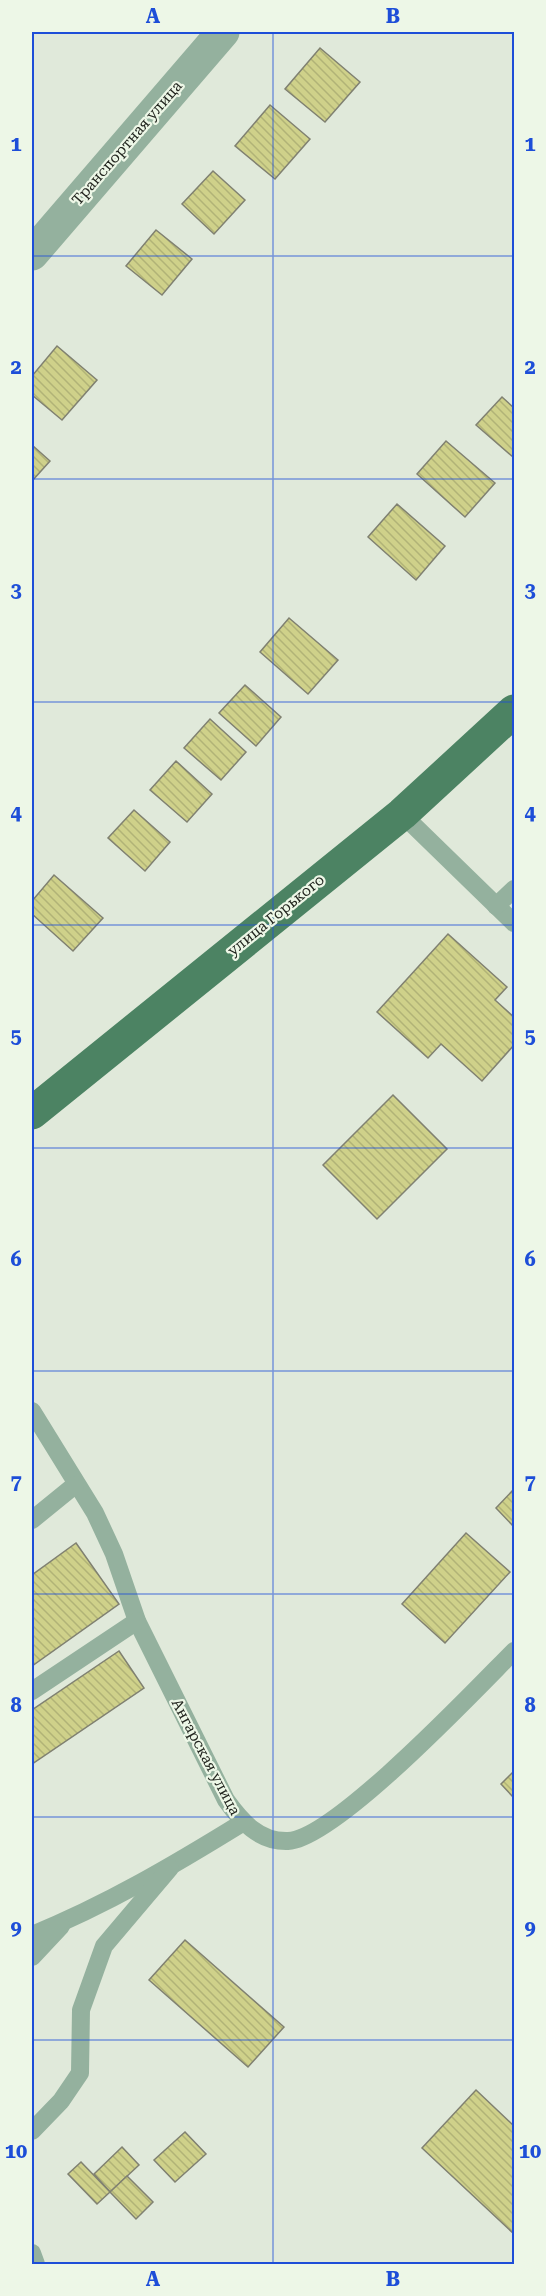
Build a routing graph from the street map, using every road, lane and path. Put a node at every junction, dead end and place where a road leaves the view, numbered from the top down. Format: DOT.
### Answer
graph roads {
  1 [pos="223,32"];
  2 [pos="32,254"];
  3 [pos="514,711"];
  4 [pos="402,814"];
  5 [pos="514,889"];
  6 [pos="496,906"];
  7 [pos="514,923"];
  8 [pos="32,1113"];
  9 [pos="32,1411"];
  10 [pos="75,1485"];
  11 [pos="32,1520"];
  12 [pos="137,1621"];
  13 [pos="514,1650"];
  14 [pos="32,1691"];
  15 [pos="242,1822"];
  16 [pos="170,1868"];
  17 [pos="64,1922"];
  18 [pos="32,1935"];
  19 [pos="32,1957"];
  20 [pos="32,2131"];
  21 [pos="32,2253"];
  22 [pos="36,2265"];
  1 -- 2 [label="street, Транспортная улица"];
  3 -- 4 [label="main road, улица Горького"];
  4 -- 6 [label="lane"];
  4 -- 8 [label="main road, улица Горького"];
  5 -- 6 [label="lane"];
  6 -- 7 [label="lane"];
  9 -- 10 [label="lane, Ангарская улица"];
  10 -- 11 [label="lane"];
  10 -- 12 [label="lane, Ангарская улица"];
  12 -- 14 [label="lane"];
  12 -- 15 [label="lane, Ангарская улица"];
  13 -- 15 [label="lane, Ангарская улица"];
  15 -- 16 [label="lane"];
  16 -- 17 [label="lane"];
  16 -- 20 [label="lane"];
  17 -- 18 [label="lane"];
  17 -- 19 [label="lane"];
  21 -- 22 [label="lane"];
}
